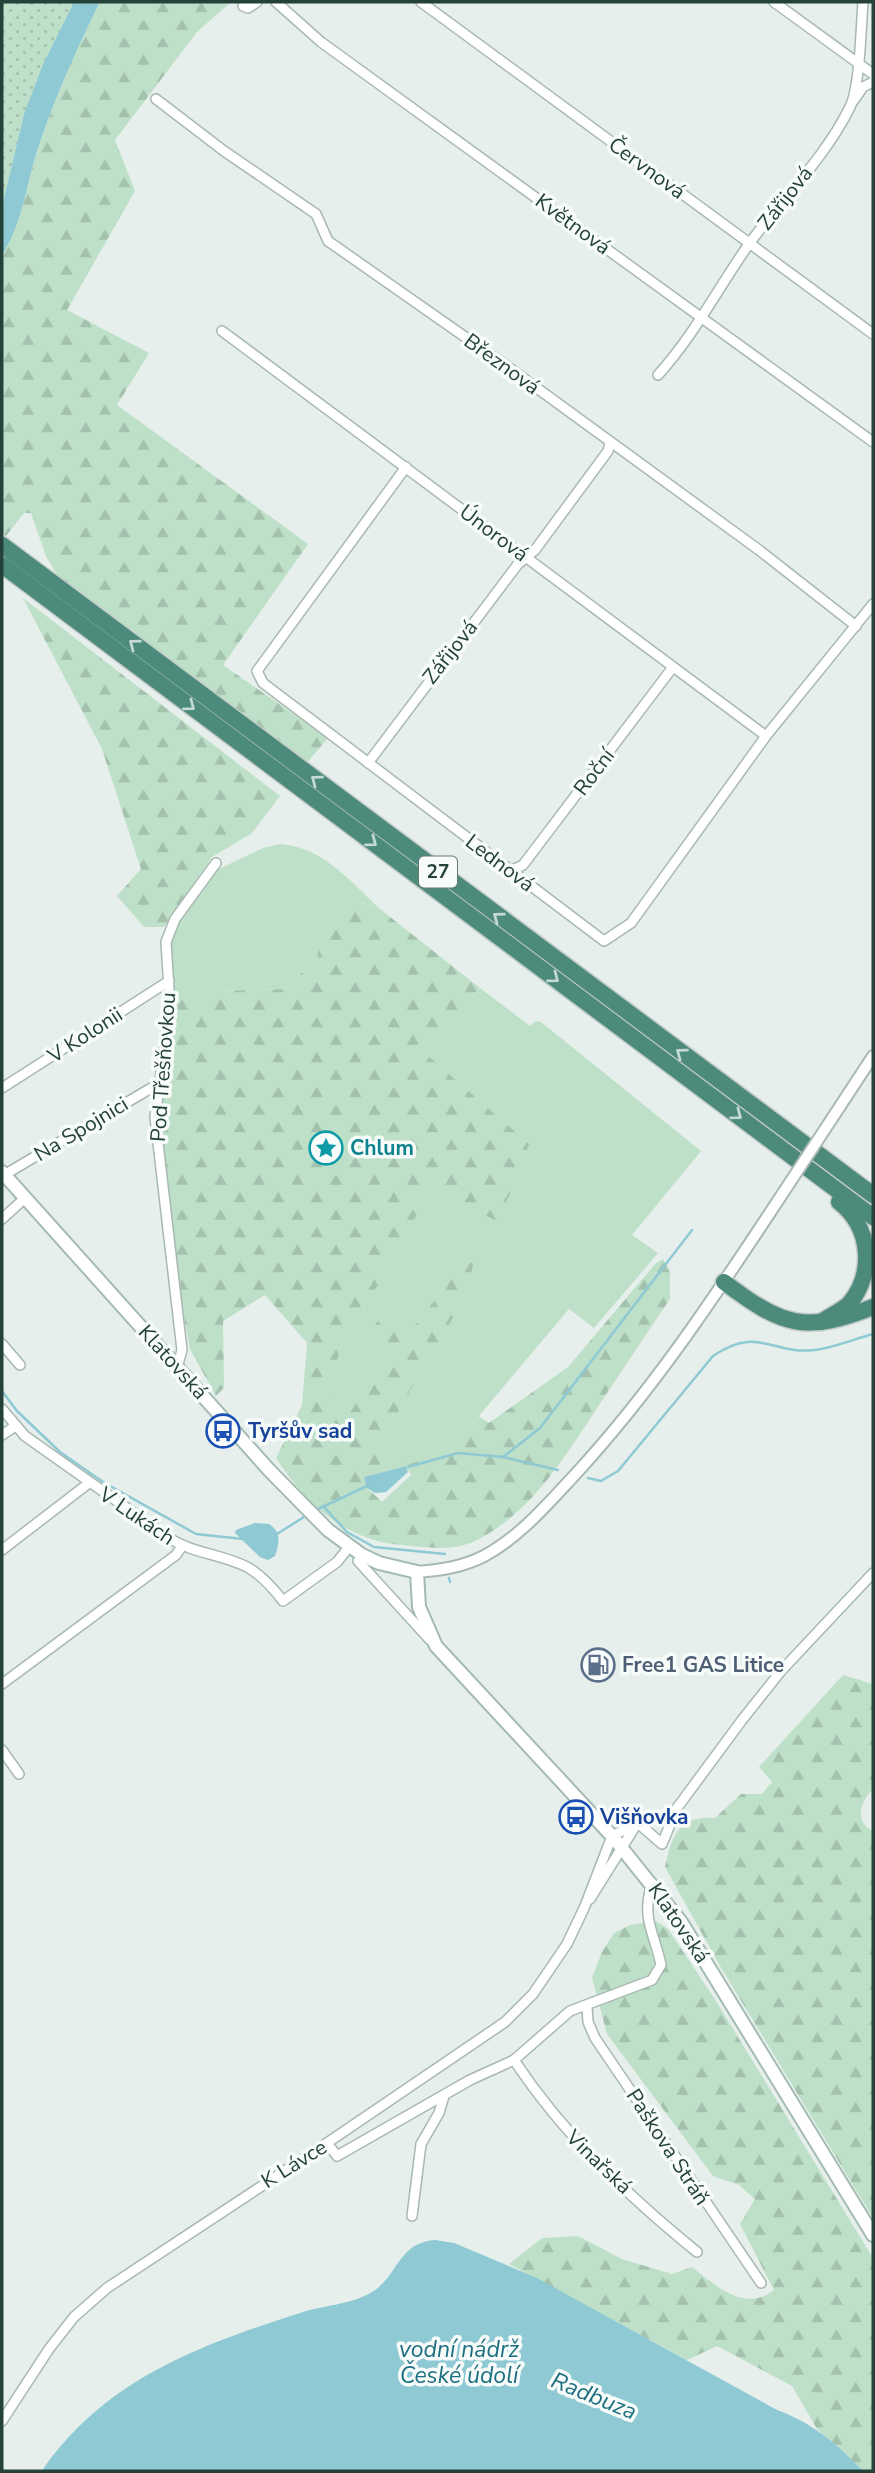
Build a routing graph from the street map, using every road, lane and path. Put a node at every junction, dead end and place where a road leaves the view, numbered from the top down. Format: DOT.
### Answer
graph roads {
  1 [pos="257,2"];
  2 [pos="276,2"];
  3 [pos="421,2"];
  4 [pos="774,2"];
  5 [pos="863,2"];
  6 [pos="243,6"];
  7 [pos="857,63"];
  8 [pos="873,74"];
  9 [pos="873,82"];
  10 [pos="156,99"];
  11 [pos="852,105"];
  12 [pos="750,242"];
  13 [pos="702,316"];
  14 [pos="222,331"];
  15 [pos="873,334"];
  16 [pos="659,374"];
  17 [pos="873,442"];
  18 [pos="610,443"];
  19 [pos="406,467"];
  20 [pos="3,546"];
  21 [pos="526,556"];
  22 [pos="2,565"];
  23 [pos="873,604"];
  24 [pos="856,626"];
  25 [pos="673,667"];
  26 [pos="766,736"];
  27 [pos="368,763"];
  28 [pos="216,863"];
  29 [pos="510,871"];
  30 [pos="169,981"];
  31 [pos="873,1056"];
  32 [pos="706,1072"];
  33 [pos="158,1084"];
  34 [pos="2,1088"];
  35 [pos="787,1153"];
  36 [pos="3,1173"];
  37 [pos="873,1182"];
  38 [pos="873,1195"];
  39 [pos="25,1198"];
  40 [pos="873,1217"];
  41 [pos="2,1219"];
  42 [pos="724,1282"];
  43 [pos="873,1307"];
  44 [pos="821,1322"];
  45 [pos="2,1343"];
  46 [pos="20,1365"];
  47 [pos="177,1367"];
  48 [pos="2,1409"];
  49 [pos="14,1427"];
  50 [pos="2,1435"];
  51 [pos="89,1483"];
  52 [pos="182,1546"];
  53 [pos="349,1547"];
  54 [pos="2,1550"];
  55 [pos="358,1561"];
  56 [pos="417,1572"];
  57 [pos="873,1573"];
  58 [pos="436,1646"];
  59 [pos="2,1684"];
  60 [pos="2,1751"];
  61 [pos="19,1774"];
  62 [pos="638,1823"];
  63 [pos="612,1836"];
  64 [pos="622,1849"];
  65 [pos="652,1883"];
  66 [pos="585,1906"];
  67 [pos="587,2007"];
  68 [pos="514,2060"];
  69 [pos="444,2096"];
  70 [pos="327,2143"];
  71 [pos="412,2216"];
  72 [pos="873,2235"];
  73 [pos="697,2252"];
  74 [pos="761,2283"];
  75 [pos="2,2421"];
  1 -- 6 [label="street"];
  2 -- 13 [label="street, Květnová"];
  3 -- 12 [label="street, Červnová"];
  4 -- 7 [label="street"];
  5 -- 7 [label="street, Zářijová"];
  7 -- 8 [label="street"];
  7 -- 11 [label="street, Zářijová"];
  9 -- 11 [label="street"];
  10 -- 18 [label="street, Březnová"];
  11 -- 12 [label="street, Zářijová"];
  12 -- 13 [label="street, Zářijová"];
  12 -- 15 [label="street, Červnová"];
  13 -- 16 [label="street, Zářijová"];
  13 -- 17 [label="street, Květnová"];
  14 -- 19 [label="street, Únorová"];
  18 -- 21 [label="street, Zářijová"];
  18 -- 24 [label="street, Březnová"];
  19 -- 21 [label="street, Únorová"];
  19 -- 27 [label="street, Lednová"];
  32 -- 20 [label="highway, 27, one-way"];
  21 -- 25 [label="street, Únorová"];
  21 -- 27 [label="street, Zářijová"];
  22 -- 35 [label="highway, 27, one-way"];
  23 -- 24 [label="street, Lednová"];
  24 -- 26 [label="street, Lednová"];
  25 -- 26 [label="street, Únorová"];
  25 -- 29 [label="street, Roční"];
  26 -- 29 [label="street, Lednová"];
  27 -- 29 [label="street, Lednová"];
  28 -- 30 [label="street, Pod Třešňovkou"];
  30 -- 33 [label="street, Pod Třešňovkou"];
  30 -- 34 [label="street, V Kolonii"];
  31 -- 42 [label="street, bridge"];
  32 -- 37 [label="highway"];
  32 -- 38 [label="highway, 27"];
  33 -- 36 [label="street, Na Spojnici"];
  33 -- 47 [label="street, Pod Třešňovkou"];
  35 -- 40 [label="highway, 27"];
  35 -- 44 [label="highway"];
  36 -- 39 [label="main road, Klatovská"];
  39 -- 41 [label="street"];
  39 -- 47 [label="main road, Klatovská"];
  42 -- 44 [label="highway"];
  42 -- 56 [label="street"];
  43 -- 44 [label="highway"];
  45 -- 46 [label="street"];
  47 -- 53 [label="main road, Klatovská"];
  48 -- 49 [label="street, V Lukách"];
  49 -- 50 [label="street"];
  49 -- 51 [label="street, V Lukách"];
  51 -- 52 [label="street, V Lukách"];
  51 -- 54 [label="street"];
  52 -- 53 [label="street, V Lukách"];
  52 -- 59 [label="street"];
  53 -- 56 [label="main road, Klatovská"];
  55 -- 58 [label="street, Klatovská"];
  56 -- 58 [label="main road, Klatovská"];
  57 -- 62 [label="street"];
  58 -- 63 [label="main road, Klatovská"];
  60 -- 61 [label="street"];
  62 -- 63 [label="street"];
  62 -- 64 [label="street, K Lávce"];
  63 -- 64 [label="main road, Klatovská"];
  63 -- 66 [label="street, K Lávce"];
  64 -- 65 [label="main road, Klatovská"];
  64 -- 66 [label="street, K Lávce"];
  65 -- 67 [label="street"];
  65 -- 72 [label="main road, Klatovská"];
  66 -- 70 [label="street, K Lávce"];
  67 -- 68 [label="street"];
  67 -- 74 [label="street, Paškova Stráň"];
  68 -- 69 [label="street"];
  68 -- 73 [label="street, Vinařská"];
  69 -- 70 [label="street"];
  69 -- 71 [label="street"];
  70 -- 75 [label="street, K Lávce"];
}
